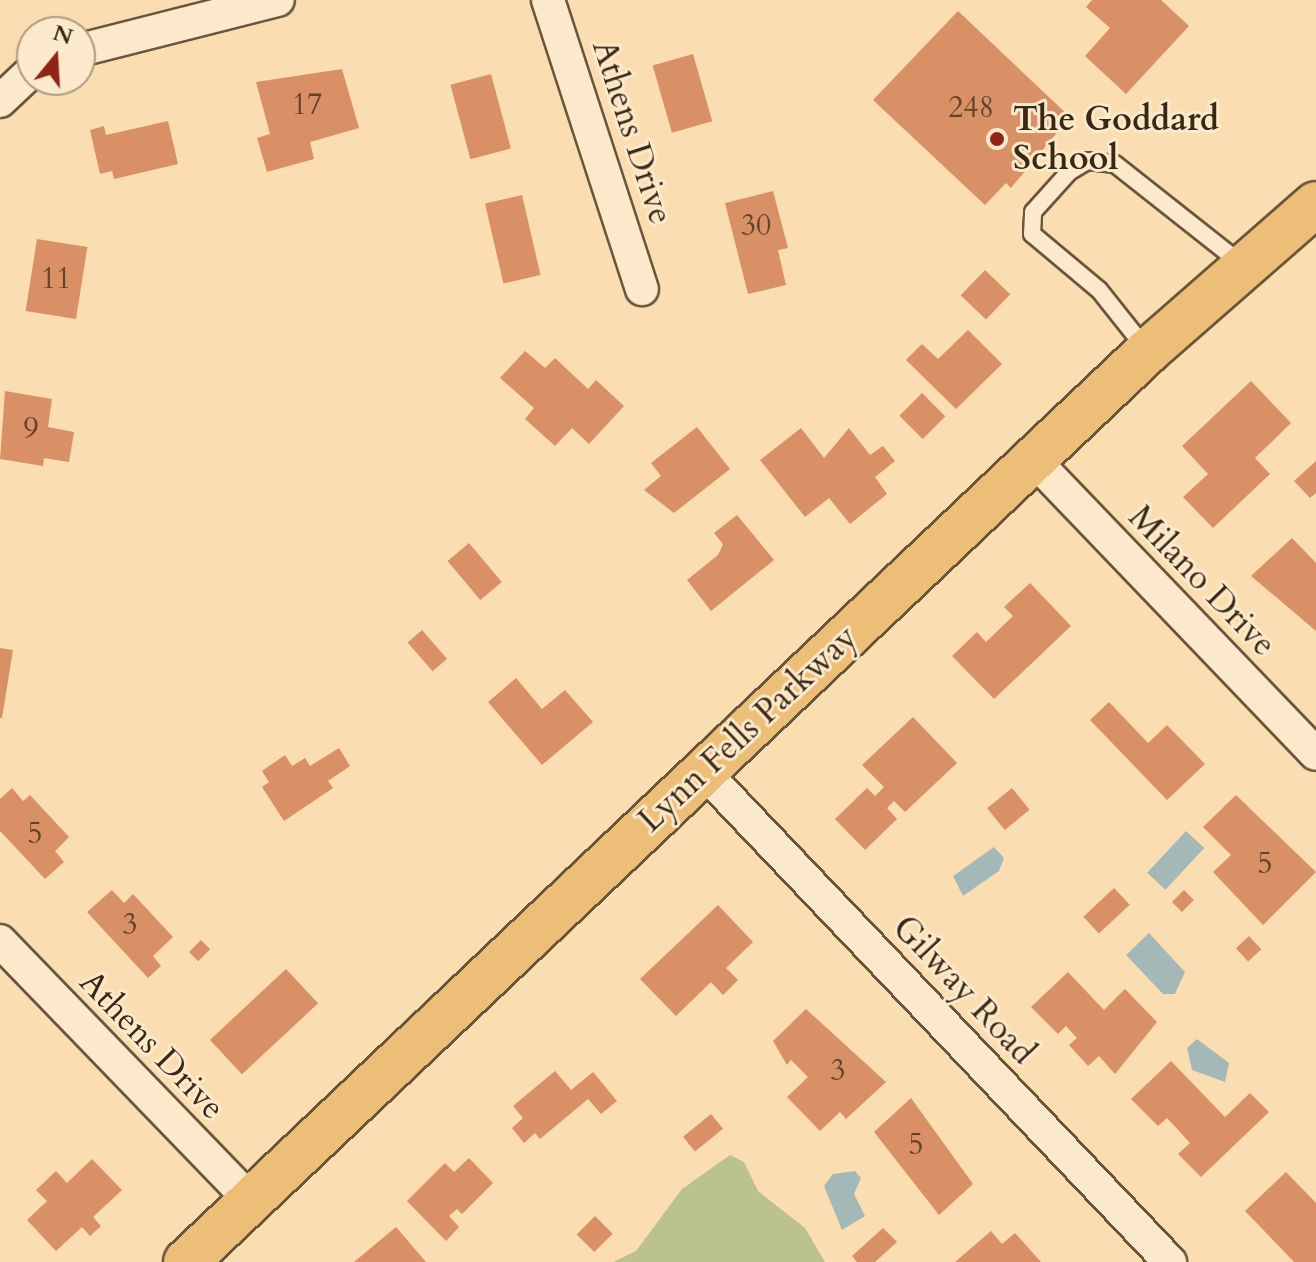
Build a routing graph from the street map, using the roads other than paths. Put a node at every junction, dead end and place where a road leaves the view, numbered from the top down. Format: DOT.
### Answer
graph roads {
  1 [pos="278,0"];
  2 [pos="548,0"];
  3 [pos="96,46"];
  4 [pos="16,86"];
  5 [pos="0,101"];
  6 [pos="1316,204"];
  7 [pos="1244,266"];
  8 [pos="642,289"];
  9 [pos="1148,351"];
  10 [pos="1034,460"];
  11 [pos="1316,754"];
  12 [pos="703,771"];
  13 [pos="0,941"];
  14 [pos="251,1201"];
  15 [pos="186,1262"];
  16 [pos="1170,1262"];
  1 -- 3 [label="street"];
  2 -- 8 [label="street, Athens Drive"];
  4 -- 5 [label="street"];
  6 -- 7 [label="main road, Lynn Fells Parkway"];
  7 -- 9 [label="main road, Lynn Fells Parkway"];
  7 -- 9 [label="lane"];
  9 -- 10 [label="main road, Lynn Fells Parkway"];
  10 -- 11 [label="street, Milano Drive"];
  10 -- 12 [label="main road, Lynn Fells Parkway"];
  12 -- 14 [label="main road, Lynn Fells Parkway"];
  12 -- 16 [label="street, Gilway Road"];
  13 -- 14 [label="street, Athens Drive"];
  14 -- 15 [label="main road, Lynn Fells Parkway"];
}
